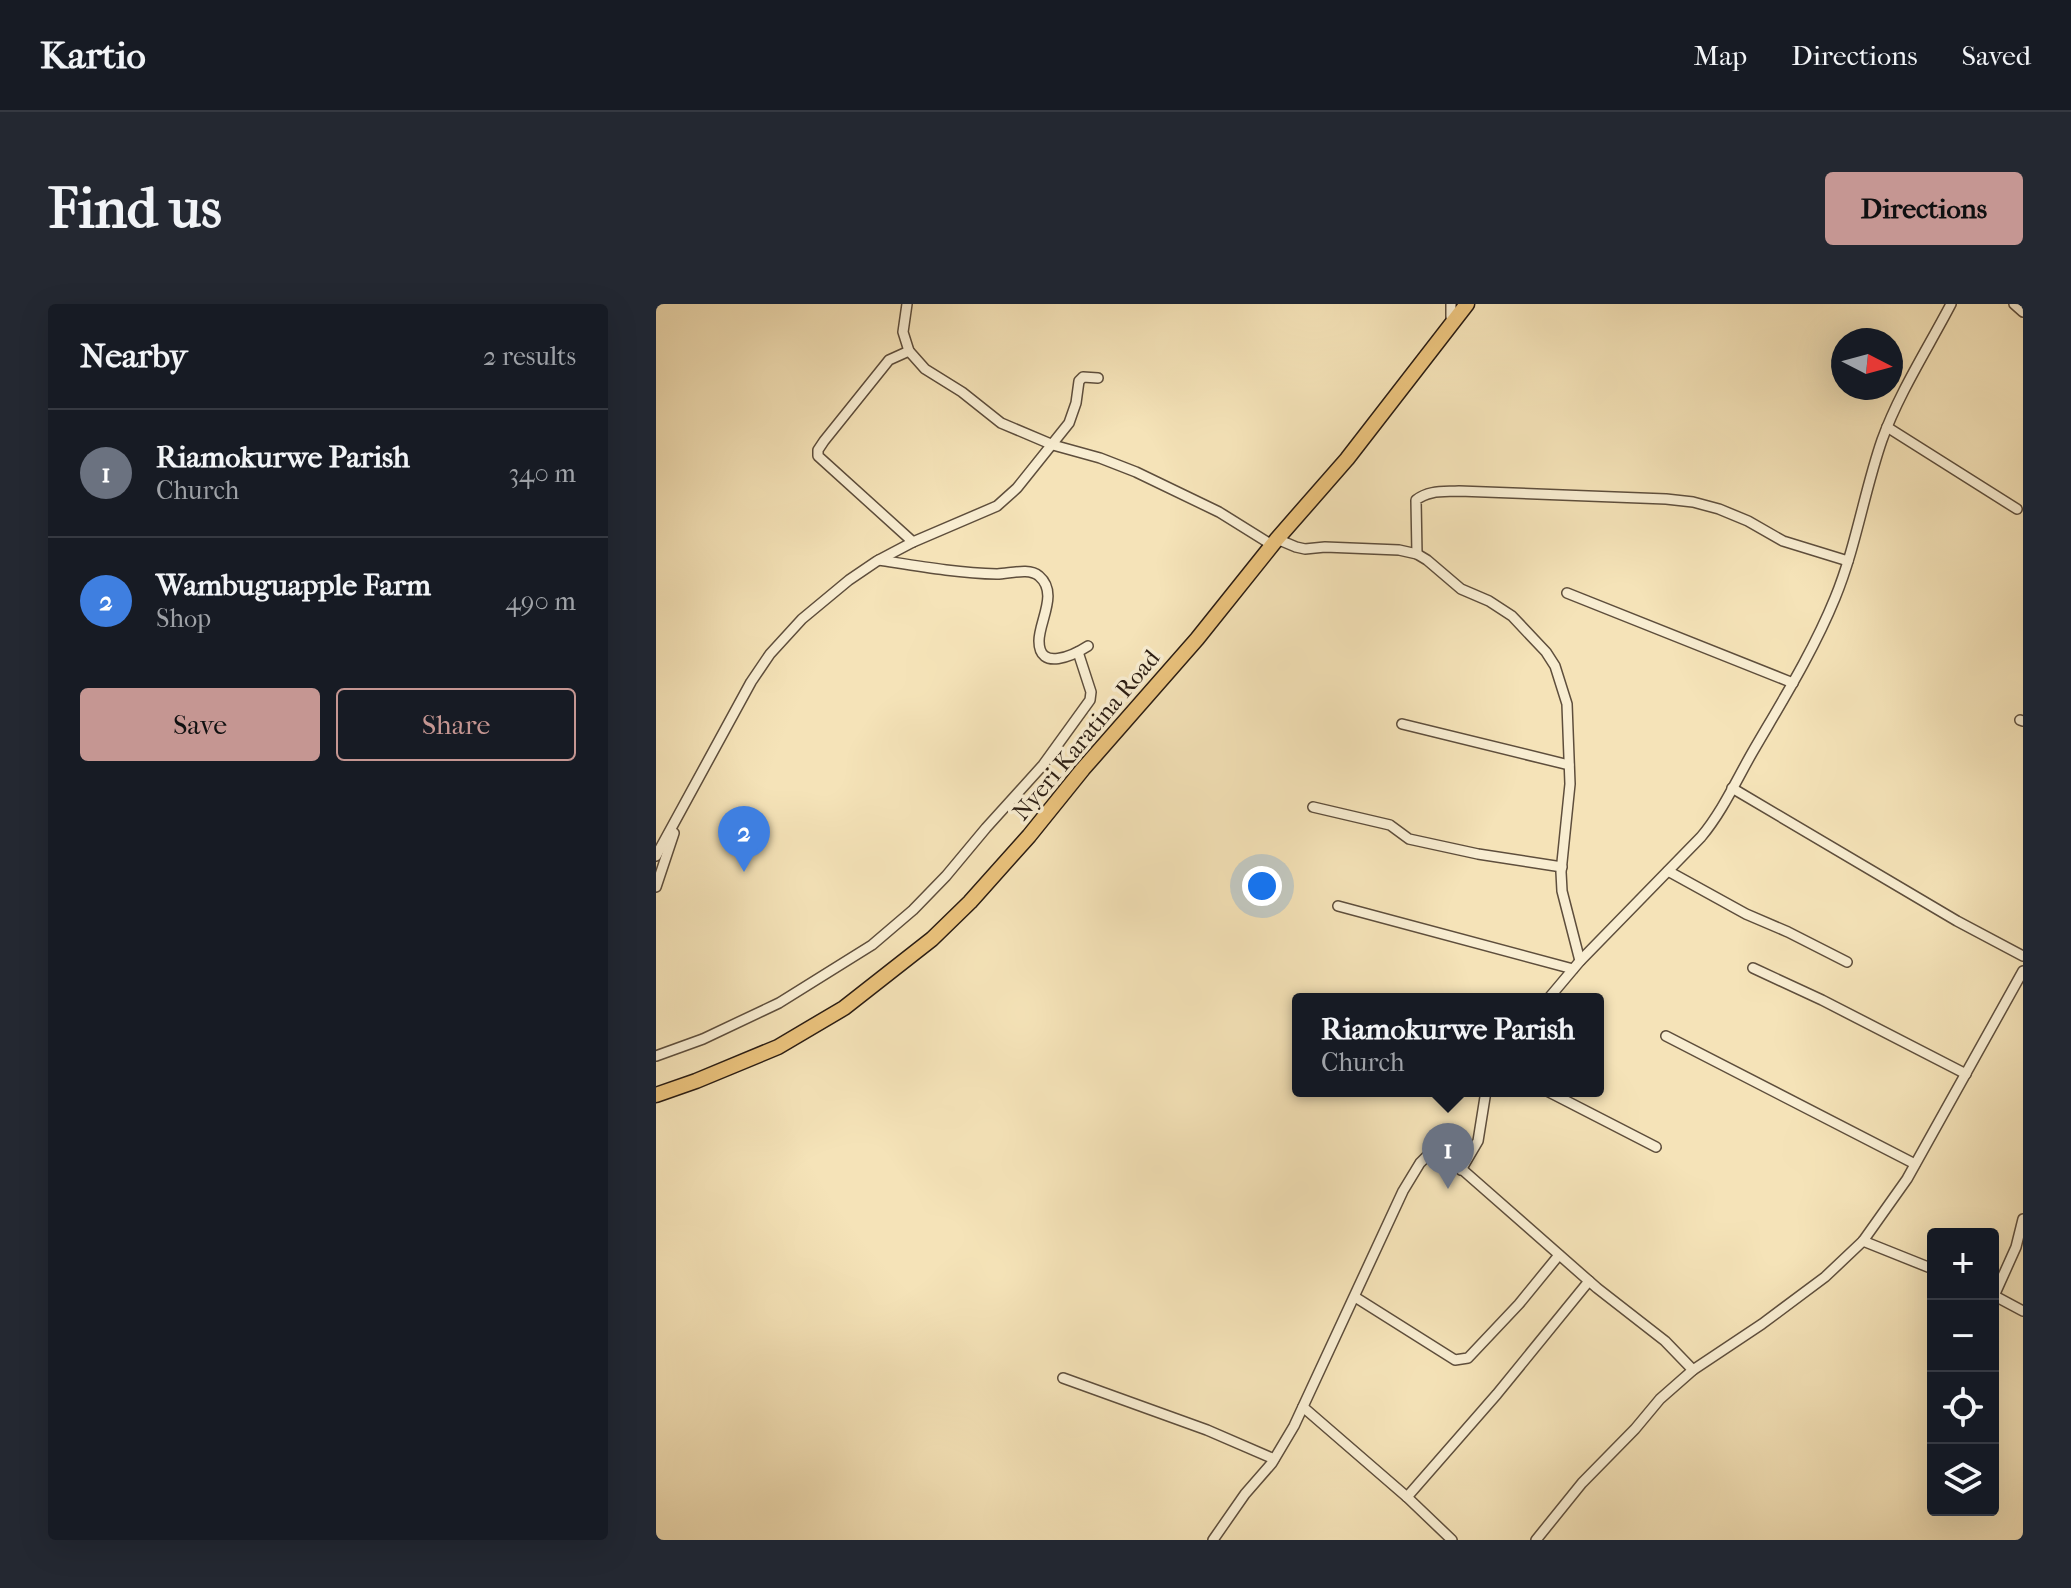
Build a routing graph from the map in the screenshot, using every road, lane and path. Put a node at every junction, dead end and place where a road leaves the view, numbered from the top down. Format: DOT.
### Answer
graph roads {
  1 [pos="907,304"];
  2 [pos="1451,304"];
  3 [pos="1467,304"];
  4 [pos="1951,304"];
  5 [pos="2014,304"];
  6 [pos="2023,312"];
  7 [pos="1454,322"];
  8 [pos="909,351"];
  9 [pos="1098,378"];
  10 [pos="1887,427"];
  11 [pos="1053,445"];
  12 [pos="2017,509"];
  13 [pos="913,542"];
  14 [pos="1275,542"];
  15 [pos="1417,554"];
  16 [pos="879,560"];
  17 [pos="1848,561"];
  18 [pos="1567,593"];
  19 [pos="1088,646"];
  20 [pos="1078,652"];
  21 [pos="1793,683"];
  22 [pos="1402,724"];
  23 [pos="1569,765"];
  24 [pos="1732,788"];
  25 [pos="1313,807"];
  26 [pos="680,814"];
  27 [pos="656,856"];
  28 [pos="1562,867"];
  29 [pos="1668,871"];
  30 [pos="656,887"];
  31 [pos="1338,906"];
  32 [pos="2023,956"];
  33 [pos="1847,962"];
  34 [pos="1576,965"];
  35 [pos="1753,968"];
  36 [pos="2023,971"];
  37 [pos="1553,993"];
  38 [pos="1666,1036"];
  39 [pos="656,1056"];
  40 [pos="1966,1074"];
  41 [pos="656,1095"];
  42 [pos="1485,1097"];
  43 [pos="1559,1097"];
  44 [pos="1656,1147"];
  45 [pos="1915,1164"];
  46 [pos="1461,1170"];
  47 [pos="2023,1219"];
  48 [pos="1863,1241"];
  49 [pos="1559,1255"];
  50 [pos="1927,1267"];
  51 [pos="1589,1281"];
  52 [pos="1999,1285"];
  53 [pos="1355,1297"];
  54 [pos="1999,1299"];
  55 [pos="2023,1311"];
  56 [pos="1693,1370"];
  57 [pos="1063,1378"];
  58 [pos="1303,1407"];
  59 [pos="1274,1459"];
  60 [pos="1407,1497"];
  61 [pos="1213,1540"];
  62 [pos="1452,1540"];
  63 [pos="1536,1540"];
  1 -- 8 [label="street"];
  2 -- 7 [label="street"];
  3 -- 7 [label="highway, Nyeri Karatina Road"];
  4 -- 10 [label="street"];
  5 -- 6 [label="street"];
  7 -- 14 [label="highway, Nyeri Karatina Road"];
  8 -- 11 [label="street"];
  8 -- 13 [label="street"];
  9 -- 11 [label="street"];
  10 -- 12 [label="street"];
  10 -- 17 [label="street"];
  11 -- 13 [label="street"];
  11 -- 14 [label="street"];
  13 -- 16 [label="street"];
  14 -- 15 [label="street"];
  14 -- 41 [label="highway, Nyeri Karatina Road"];
  15 -- 17 [label="street"];
  15 -- 23 [label="street"];
  16 -- 20 [label="street"];
  16 -- 26 [label="street"];
  17 -- 21 [label="street"];
  18 -- 21 [label="street"];
  19 -- 20 [label="street"];
  20 -- 39 [label="street"];
  21 -- 24 [label="street"];
  22 -- 23 [label="street"];
  23 -- 28 [label="street"];
  24 -- 29 [label="street"];
  24 -- 32 [label="street"];
  25 -- 28 [label="street"];
  26 -- 27 [label="street"];
  26 -- 30 [label="street"];
  28 -- 34 [label="street"];
  29 -- 33 [label="street"];
  29 -- 34 [label="street"];
  31 -- 34 [label="street"];
  34 -- 37 [label="street"];
  35 -- 40 [label="street"];
  36 -- 40 [label="street"];
  38 -- 45 [label="street"];
  40 -- 45 [label="street"];
  42 -- 46 [label="street"];
  43 -- 44 [label="street"];
  45 -- 48 [label="street"];
  46 -- 49 [label="street"];
  46 -- 53 [label="street"];
  47 -- 52 [label="street"];
  48 -- 50 [label="street"];
  48 -- 56 [label="street"];
  49 -- 51 [label="street"];
  49 -- 53 [label="street"];
  51 -- 56 [label="street"];
  51 -- 60 [label="street"];
  53 -- 58 [label="street"];
  54 -- 55 [label="street"];
  56 -- 63 [label="street"];
  57 -- 59 [label="street"];
  58 -- 59 [label="street"];
  58 -- 60 [label="street"];
  59 -- 61 [label="street"];
  60 -- 62 [label="street"];
}
